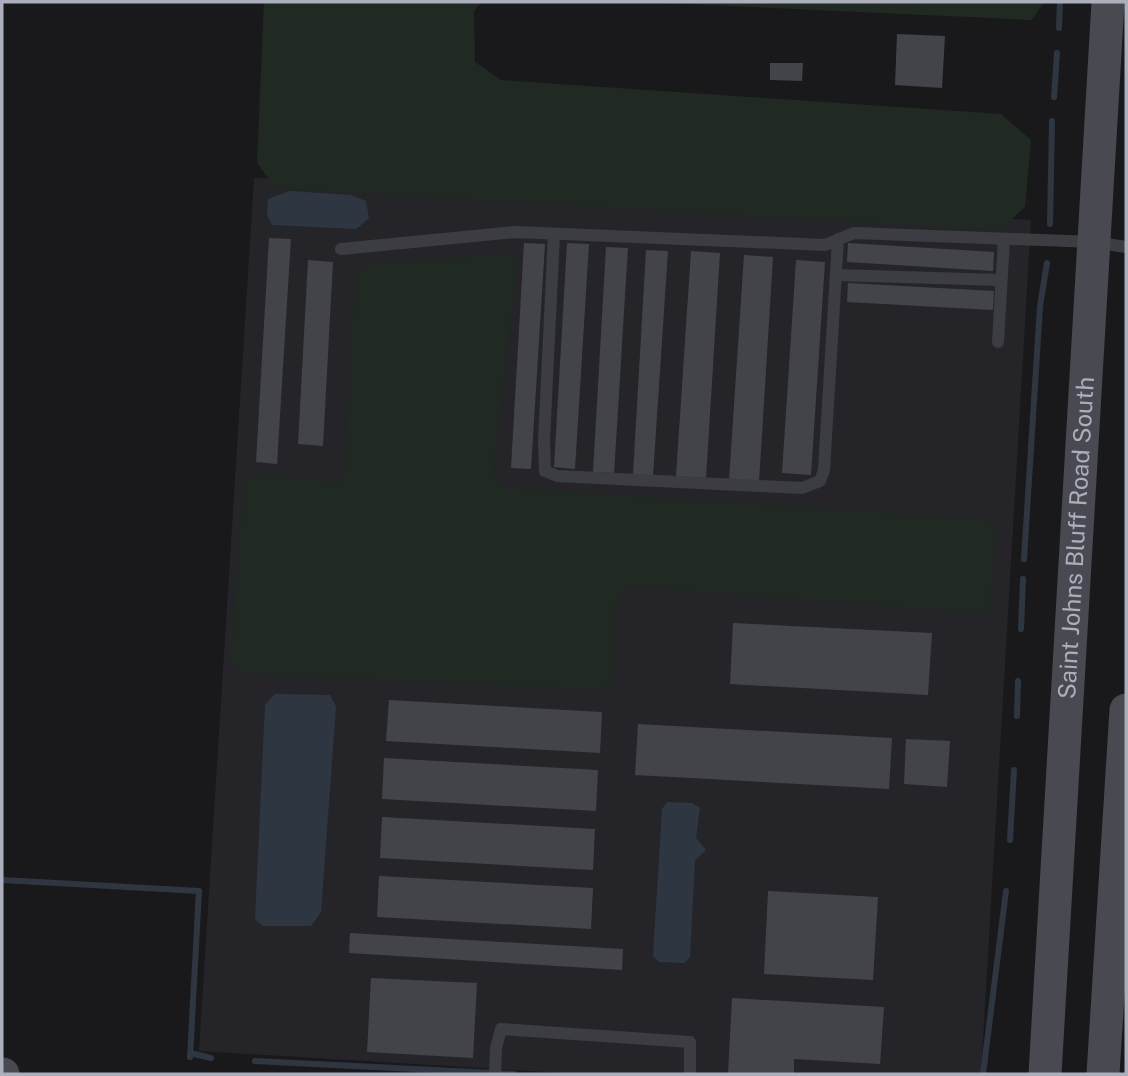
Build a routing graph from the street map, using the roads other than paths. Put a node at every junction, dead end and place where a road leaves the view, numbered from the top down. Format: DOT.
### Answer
graph roads {
  1 [pos="1108,2"];
  2 [pos="554,234"];
  3 [pos="838,239"];
  4 [pos="1004,239"];
  5 [pos="1094,242"];
  6 [pos="1126,247"];
  7 [pos="341,249"];
  8 [pos="836,275"];
  9 [pos="1000,280"];
  10 [pos="998,342"];
  11 [pos="1126,710"];
  12 [pos="495,1074"];
  13 [pos="690,1074"];
  14 [pos="1045,1074"];
  15 [pos="1103,1074"];
  1 -- 5 [label="main road, Saint Johns Bluff Road South"];
  2 -- 3 [label="lane"];
  2 -- 7 [label="lane"];
  2 -- 8 [label="lane"];
  3 -- 4 [label="lane"];
  3 -- 8 [label="lane"];
  4 -- 5 [label="lane"];
  4 -- 9 [label="lane"];
  5 -- 6 [label="lane"];
  5 -- 14 [label="main road, Saint Johns Bluff Road South"];
  8 -- 9 [label="lane"];
  9 -- 10 [label="lane"];
  11 -- 15 [label="main road"];
  12 -- 13 [label="lane"];
}
